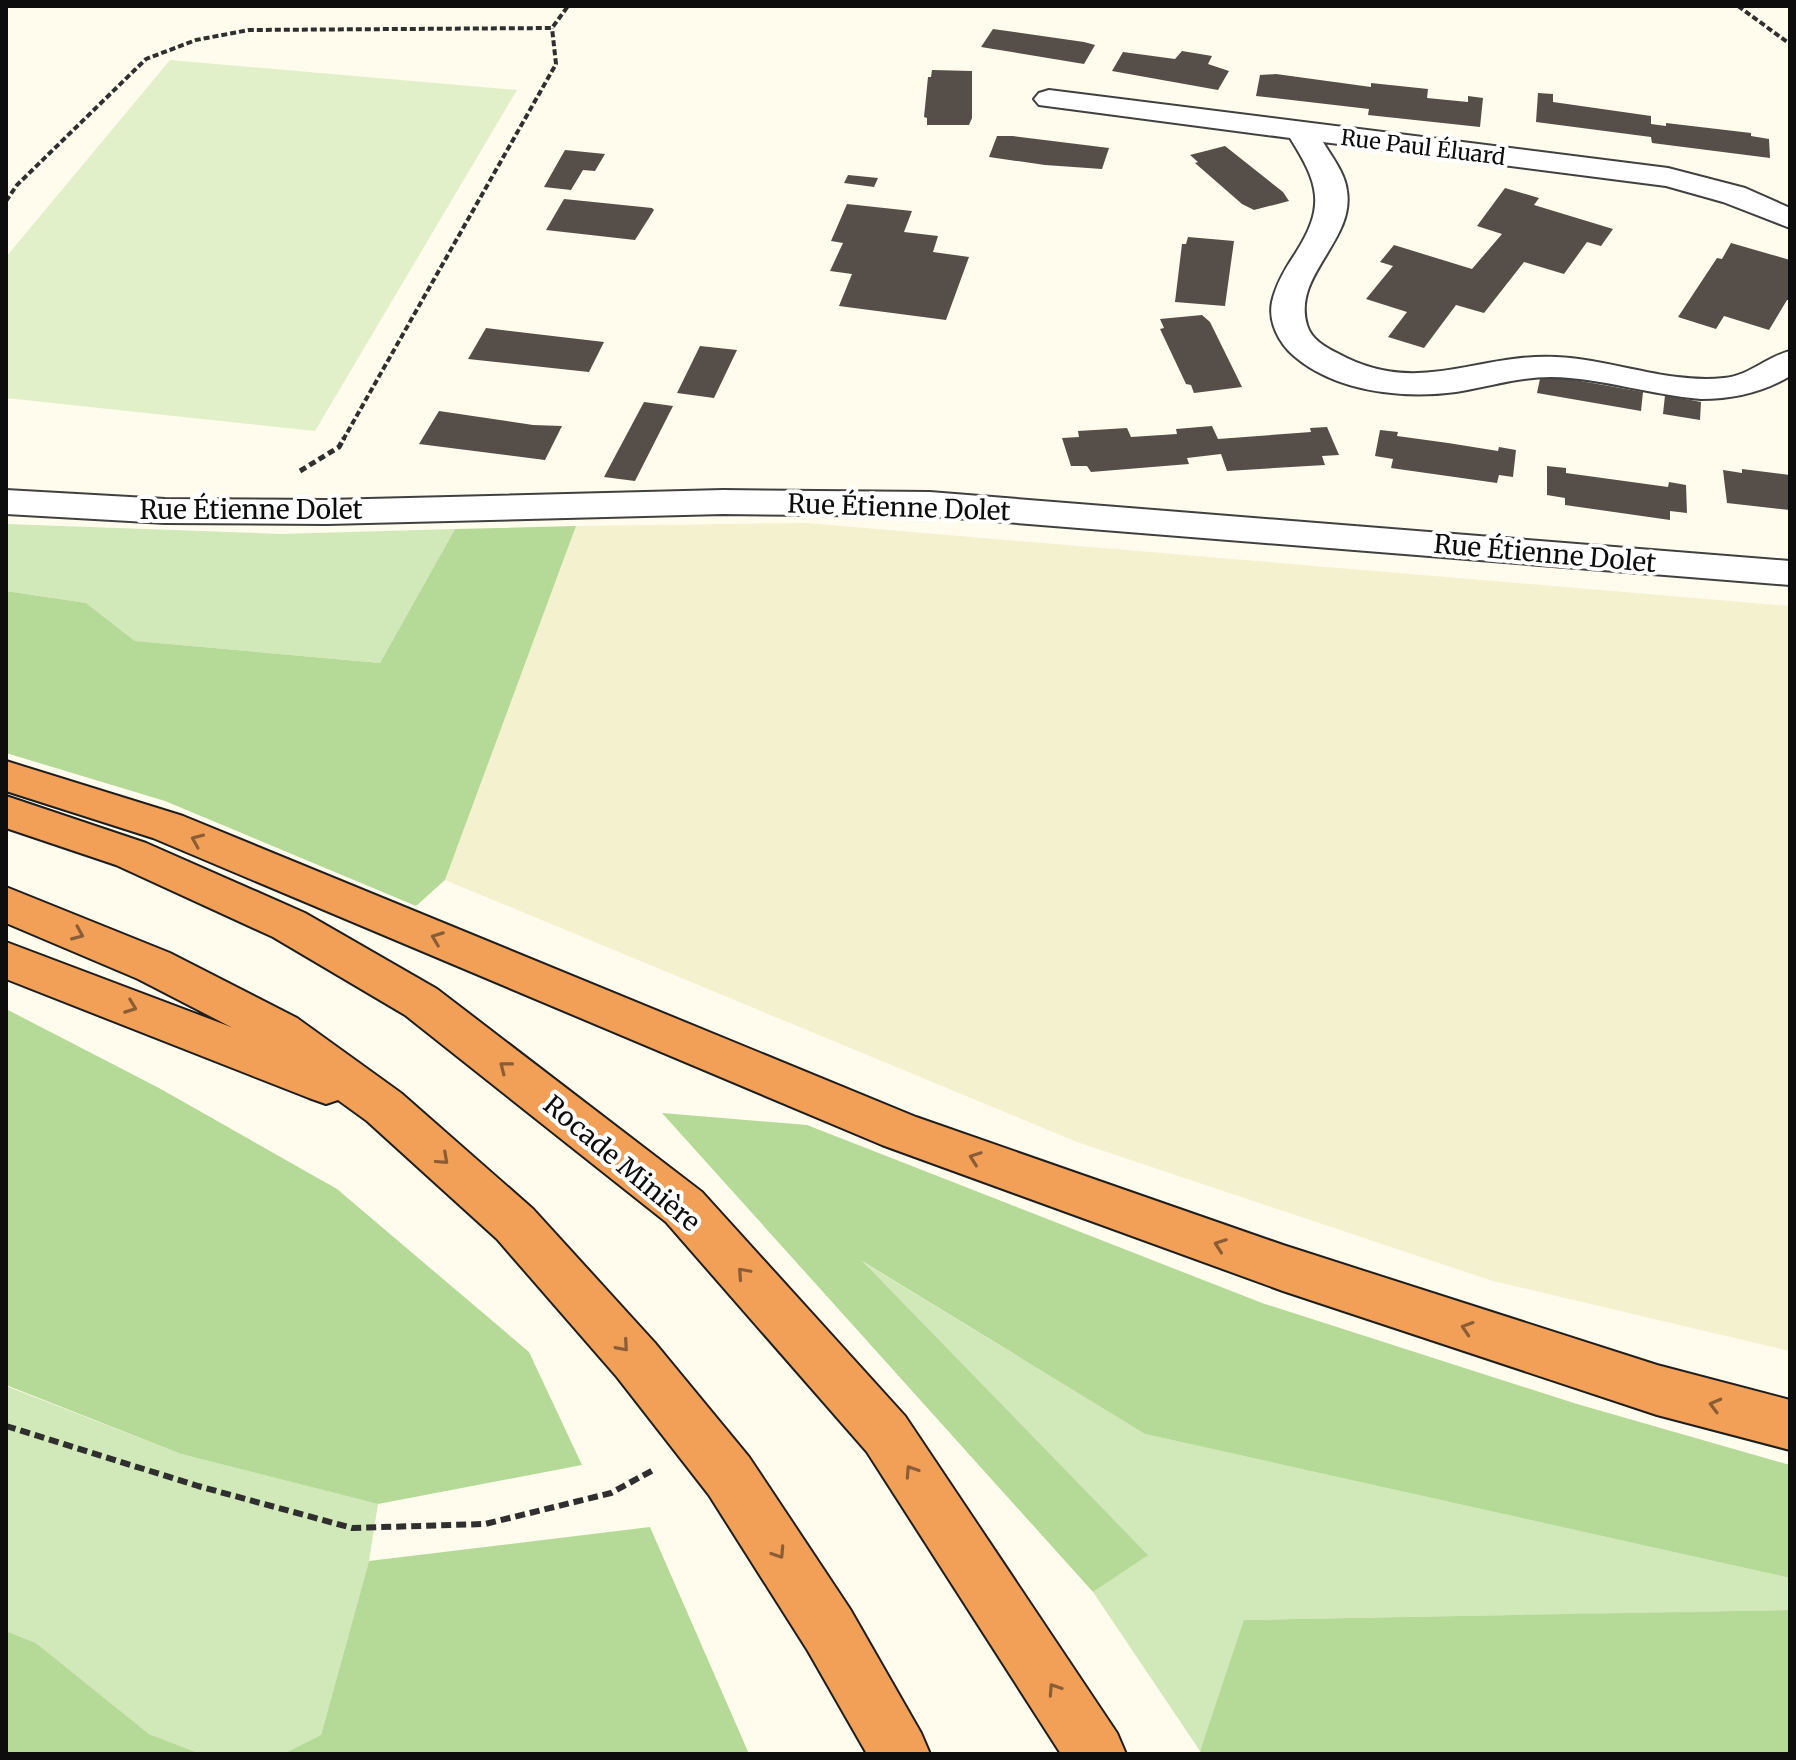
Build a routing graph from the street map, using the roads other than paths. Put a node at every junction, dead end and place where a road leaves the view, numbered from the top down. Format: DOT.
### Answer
graph roads {
  1 [pos="1049,99"];
  2 [pos="1301,132"];
  3 [pos="1790,219"];
  4 [pos="1790,361"];
  5 [pos="6,502"];
  6 [pos="1790,573"];
  7 [pos="6,776"];
  8 [pos="6,812"];
  9 [pos="6,904"];
  10 [pos="6,960"];
  11 [pos="384,1107"];
  12 [pos="1790,1425"];
  13 [pos="900,1754"];
  14 [pos="1096,1754"];
  1 -- 2 [label="street, Rue Paul Éluard"];
  2 -- 3 [label="street, Rue Paul Éluard"];
  2 -- 4 [label="street"];
  5 -- 6 [label="street, Rue Étienne Dolet"];
  12 -- 7 [label="highway, one-way"];
  14 -- 8 [label="highway, Rocade Minière, one-way"];
  9 -- 11 [label="highway, one-way"];
  10 -- 11 [label="highway, one-way"];
  11 -- 13 [label="highway, one-way"];
}
